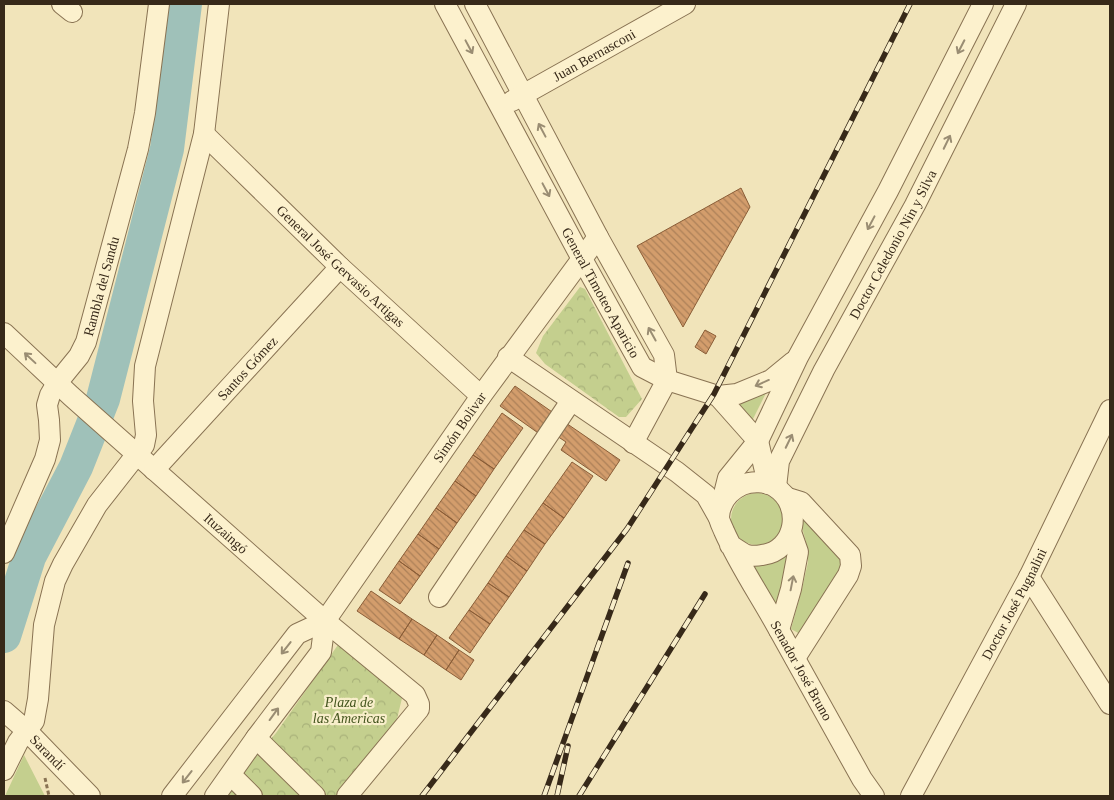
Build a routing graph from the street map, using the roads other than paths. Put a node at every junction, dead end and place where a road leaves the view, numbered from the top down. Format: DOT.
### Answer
graph roads {
  1 [pos="159,4"];
  2 [pos="219,4"];
  3 [pos="446,4"];
  4 [pos="475,4"];
  5 [pos="685,4"];
  6 [pos="983,4"];
  7 [pos="1016,4"];
  8 [pos="523,95"];
  9 [pos="501,107"];
  10 [pos="204,134"];
  11 [pos="888,191"];
  12 [pos="916,206"];
  13 [pos="598,237"];
  14 [pos="582,259"];
  15 [pos="340,267"];
  16 [pos="4,333"];
  17 [pos="508,357"];
  18 [pos="798,357"];
  19 [pos="667,380"];
  20 [pos="64,389"];
  21 [pos="481,396"];
  22 [pos="718,396"];
  23 [pos="571,401"];
  24 [pos="1110,410"];
  25 [pos="758,441"];
  26 [pos="633,443"];
  27 [pos="131,449"];
  28 [pos="154,470"];
  29 [pos="777,490"];
  30 [pos="720,512"];
  31 [pos="791,532"];
  32 [pos="730,545"];
  33 [pos="4,553"];
  34 [pos="1029,577"];
  35 [pos="439,597"];
  36 [pos="325,621"];
  37 [pos="779,630"];
  38 [pos="795,658"];
  39 [pos="1110,704"];
  40 [pos="14,720"];
  41 [pos="256,738"];
  42 [pos="4,770"];
  43 [pos="231,775"];
  44 [pos="858,788"];
  45 [pos="90,796"];
  46 [pos="172,796"];
  47 [pos="215,796"];
  48 [pos="252,796"];
  49 [pos="315,796"];
  50 [pos="347,796"];
  51 [pos="874,796"];
  52 [pos="911,796"];
  1 -- 20 [label="street, Rambla del Sandu"];
  2 -- 10 [label="street"];
  3 -- 9 [label="street, General Timoteo Aparicio, one-way"];
  4 -- 8 [label="street, General Timoteo Aparicio"];
  5 -- 8 [label="street, Juan Bernasconi"];
  6 -- 11 [label="street, one-way"];
  12 -- 7 [label="street, Doctor Celedonio Nin y Silva, one-way"];
  8 -- 9 [label="street, Juan Bernasconi"];
  13 -- 8 [label="street, General Timoteo Aparicio, one-way"];
  9 -- 14 [label="street, General Timoteo Aparicio, one-way"];
  10 -- 15 [label="street, General José Gervasio Artigas"];
  10 -- 27 [label="street"];
  11 -- 12 [label="street"];
  11 -- 18 [label="street, one-way"];
  29 -- 12 [label="street, Doctor Celedonio Nin y Silva, one-way"];
  13 -- 14 [label="street, Simón Bolivar"];
  19 -- 13 [label="street, General Timoteo Aparicio, one-way"];
  14 -- 17 [label="street, Simón Bolivar"];
  14 -- 19 [label="street, General Timoteo Aparicio"];
  15 -- 21 [label="street, General José Gervasio Artigas"];
  15 -- 28 [label="street, Santos Gómez"];
  20 -- 16 [label="street, one-way"];
  17 -- 21 [label="street, Simón Bolivar"];
  17 -- 23 [label="street"];
  18 -- 22 [label="street, one-way"];
  18 -- 25 [label="street"];
  19 -- 22 [label="street"];
  19 -- 26 [label="street"];
  20 -- 27 [label="street, Ituzaingó"];
  20 -- 33 [label="street, Rambla del Sandu"];
  21 -- 36 [label="street, Simón Bolivar"];
  22 -- 25 [label="street"];
  23 -- 26 [label="street"];
  23 -- 35 [label="street"];
  24 -- 34 [label="street, Doctor José Pugnalini"];
  25 -- 29 [label="street"];
  25 -- 30 [label="street"];
  26 -- 30 [label="street"];
  27 -- 28 [label="street, Ituzaingó"];
  27 -- 40 [label="street"];
  28 -- 36 [label="street, Ituzaingó"];
  29 -- 30 [label="street"];
  29 -- 31 [label="street"];
  29 -- 38 [label="street"];
  30 -- 32 [label="street"];
  31 -- 32 [label="street"];
  37 -- 31 [label="street, one-way"];
  32 -- 37 [label="street, Senador José Bruno"];
  34 -- 39 [label="street"];
  34 -- 52 [label="street, Doctor José Pugnalini"];
  41 -- 36 [label="street, Simón Bolivar, one-way"];
  36 -- 46 [label="street, one-way"];
  36 -- 50 [label="street, Ituzaingó"];
  37 -- 38 [label="street, Senador José Bruno"];
  38 -- 44 [label="street, Senador José Bruno"];
  40 -- 42 [label="street"];
  40 -- 45 [label="street, Sarandí"];
  41 -- 43 [label="street, Simón Bolivar"];
  41 -- 49 [label="street"];
  43 -- 47 [label="street, Simón Bolivar"];
  43 -- 48 [label="street"];
  44 -- 51 [label="street, Senador José Bruno"];
}
